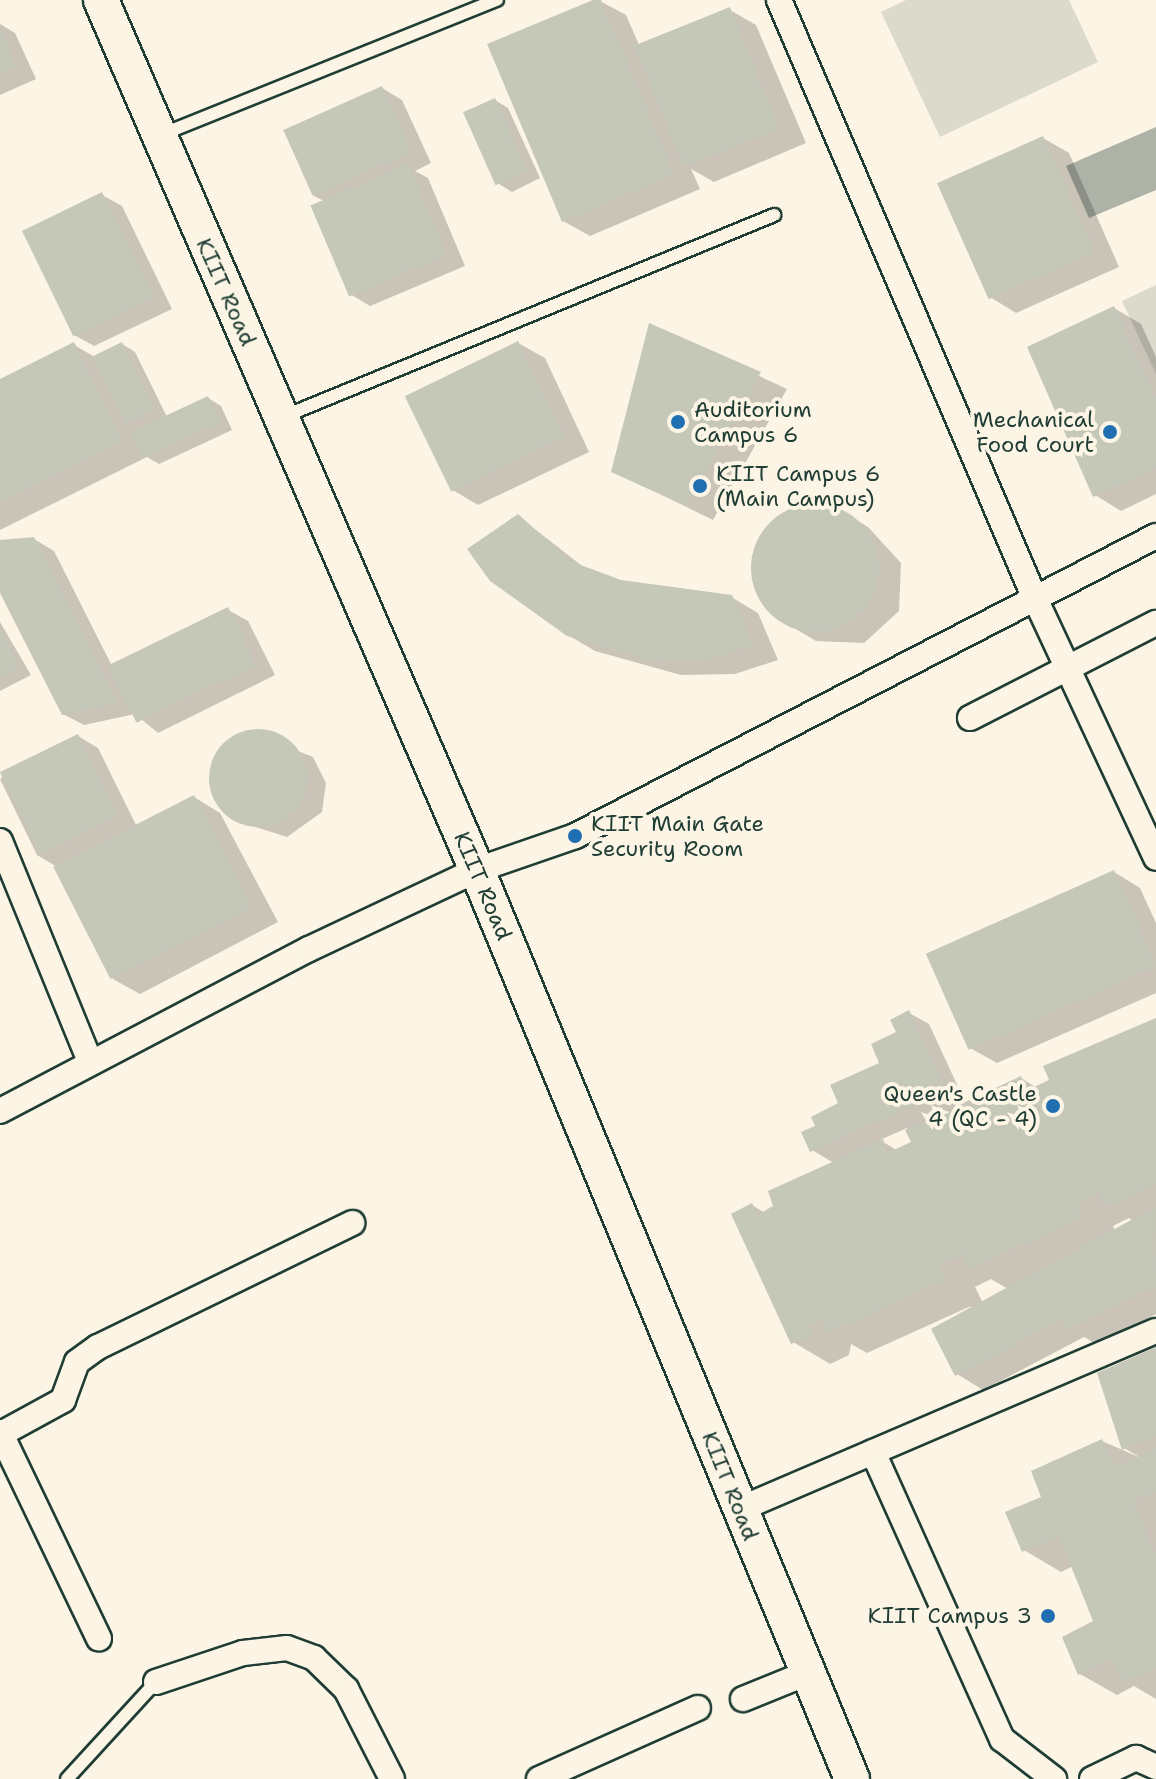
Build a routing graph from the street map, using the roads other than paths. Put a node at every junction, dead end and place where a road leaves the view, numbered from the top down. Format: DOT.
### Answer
graph roads {
  1 [pos="101,0"];
  2 [pos="497,0"];
  3 [pos="779,0"];
  4 [pos="157,137"];
  5 [pos="774,215"];
  6 [pos="281,418"];
  7 [pos="1156,536"];
  8 [pos="1033,594"];
  9 [pos="1156,623"];
  10 [pos="1067,667"];
  11 [pos="970,718"];
  12 [pos="0,841"];
  13 [pos="1156,858"];
  14 [pos="477,870"];
  15 [pos="90,1062"];
  16 [pos="0,1111"];
  17 [pos="352,1223"];
  18 [pos="1156,1331"];
  19 [pos="1,1433"];
  20 [pos="873,1452"];
  21 [pos="740,1509"];
  22 [pos="99,1639"];
  23 [pos="807,1673"];
  24 [pos="156,1682"];
  25 [pos="743,1699"];
  26 [pos="698,1708"];
  27 [pos="1156,1767"];
  28 [pos="67,1779"];
  29 [pos="392,1779"];
  30 [pos="539,1779"];
  31 [pos="852,1779"];
  32 [pos="1054,1779"];
  33 [pos="1092,1779"];
  1 -- 4 [label="main road, KIIT Road"];
  2 -- 4 [label="lane"];
  3 -- 8 [label="street"];
  4 -- 6 [label="main road, KIIT Road"];
  5 -- 6 [label="lane"];
  6 -- 14 [label="main road, KIIT Road"];
  7 -- 8 [label="street"];
  8 -- 10 [label="street"];
  8 -- 14 [label="street"];
  9 -- 10 [label="street"];
  10 -- 11 [label="street"];
  10 -- 13 [label="street"];
  12 -- 15 [label="street"];
  14 -- 15 [label="street"];
  14 -- 21 [label="main road, KIIT Road"];
  15 -- 16 [label="street"];
  17 -- 19 [label="street"];
  18 -- 20 [label="street"];
  19 -- 22 [label="street"];
  20 -- 21 [label="street"];
  20 -- 32 [label="street"];
  21 -- 23 [label="main road, KIIT Road"];
  23 -- 25 [label="street"];
  23 -- 31 [label="main road, KIIT Road"];
  24 -- 28 [label="lane"];
  24 -- 29 [label="street"];
  26 -- 30 [label="street"];
  27 -- 33 [label="street"];
}
